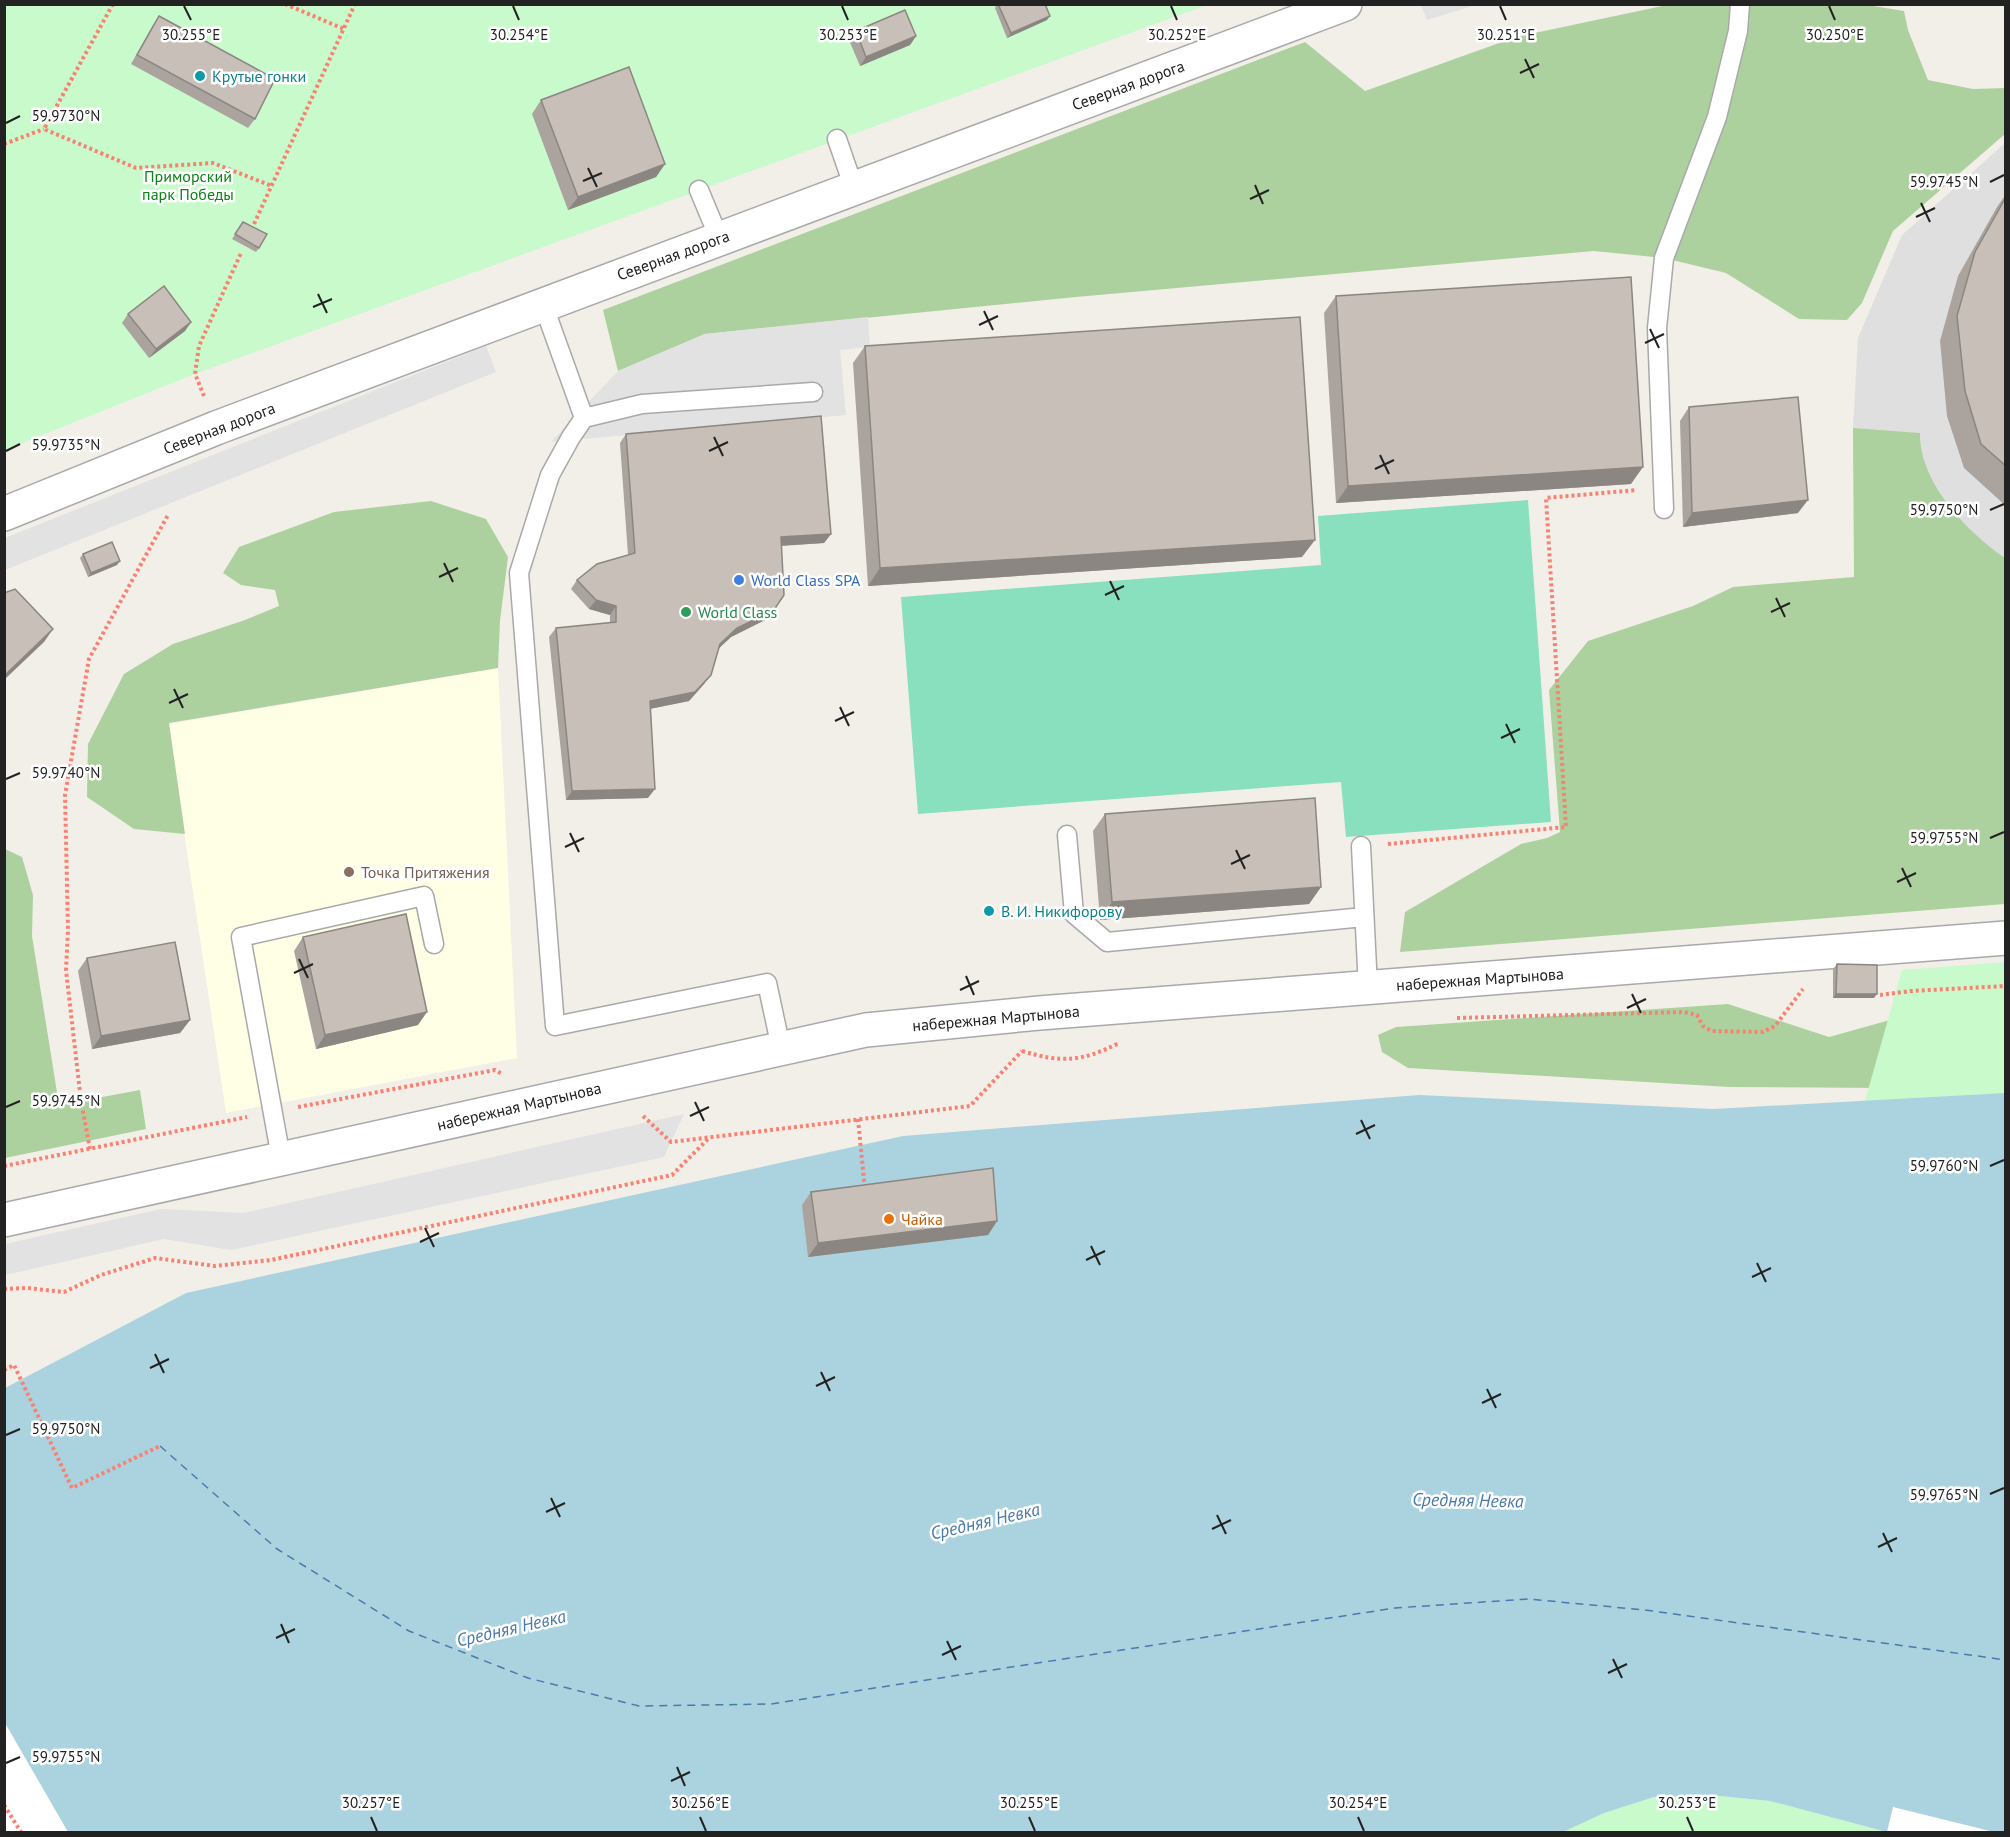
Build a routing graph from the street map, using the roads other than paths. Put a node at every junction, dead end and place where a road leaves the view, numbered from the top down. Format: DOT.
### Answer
graph roads {
  1 [pos="1345,4"];
  2 [pos="1740,4"];
  3 [pos="1312,10"];
  4 [pos="837,139"];
  5 [pos="854,188"];
  6 [pos="699,190"];
  7 [pos="719,238"];
  8 [pos="543,304"];
  9 [pos="813,392"];
  10 [pos="584,418"];
  11 [pos="1664,508"];
  12 [pos="4,514"];
  13 [pos="1067,836"];
  14 [pos="1361,846"];
  15 [pos="1364,917"];
  16 [pos="2006,938"];
  17 [pos="434,944"];
  18 [pos="1368,988"];
  19 [pos="780,1048"];
  20 [pos="281,1158"];
  21 [pos="4,1220"];
  1 -- 3 [label="street, Северная дорога"];
  2 -- 11 [label="lane"];
  3 -- 5 [label="street, Северная дорога"];
  4 -- 5 [label="lane"];
  5 -- 7 [label="street, Северная дорога"];
  6 -- 7 [label="lane"];
  7 -- 8 [label="street, Северная дорога"];
  8 -- 10 [label="lane"];
  8 -- 12 [label="street, Северная дорога"];
  9 -- 10 [label="lane"];
  10 -- 19 [label="lane"];
  13 -- 15 [label="lane"];
  14 -- 15 [label="lane"];
  15 -- 18 [label="lane"];
  16 -- 18 [label="street, набережная Мартынова"];
  17 -- 20 [label="lane"];
  18 -- 19 [label="street, набережная Мартынова"];
  19 -- 20 [label="street, набережная Мартынова"];
  20 -- 21 [label="street, набережная Мартынова"];
}
